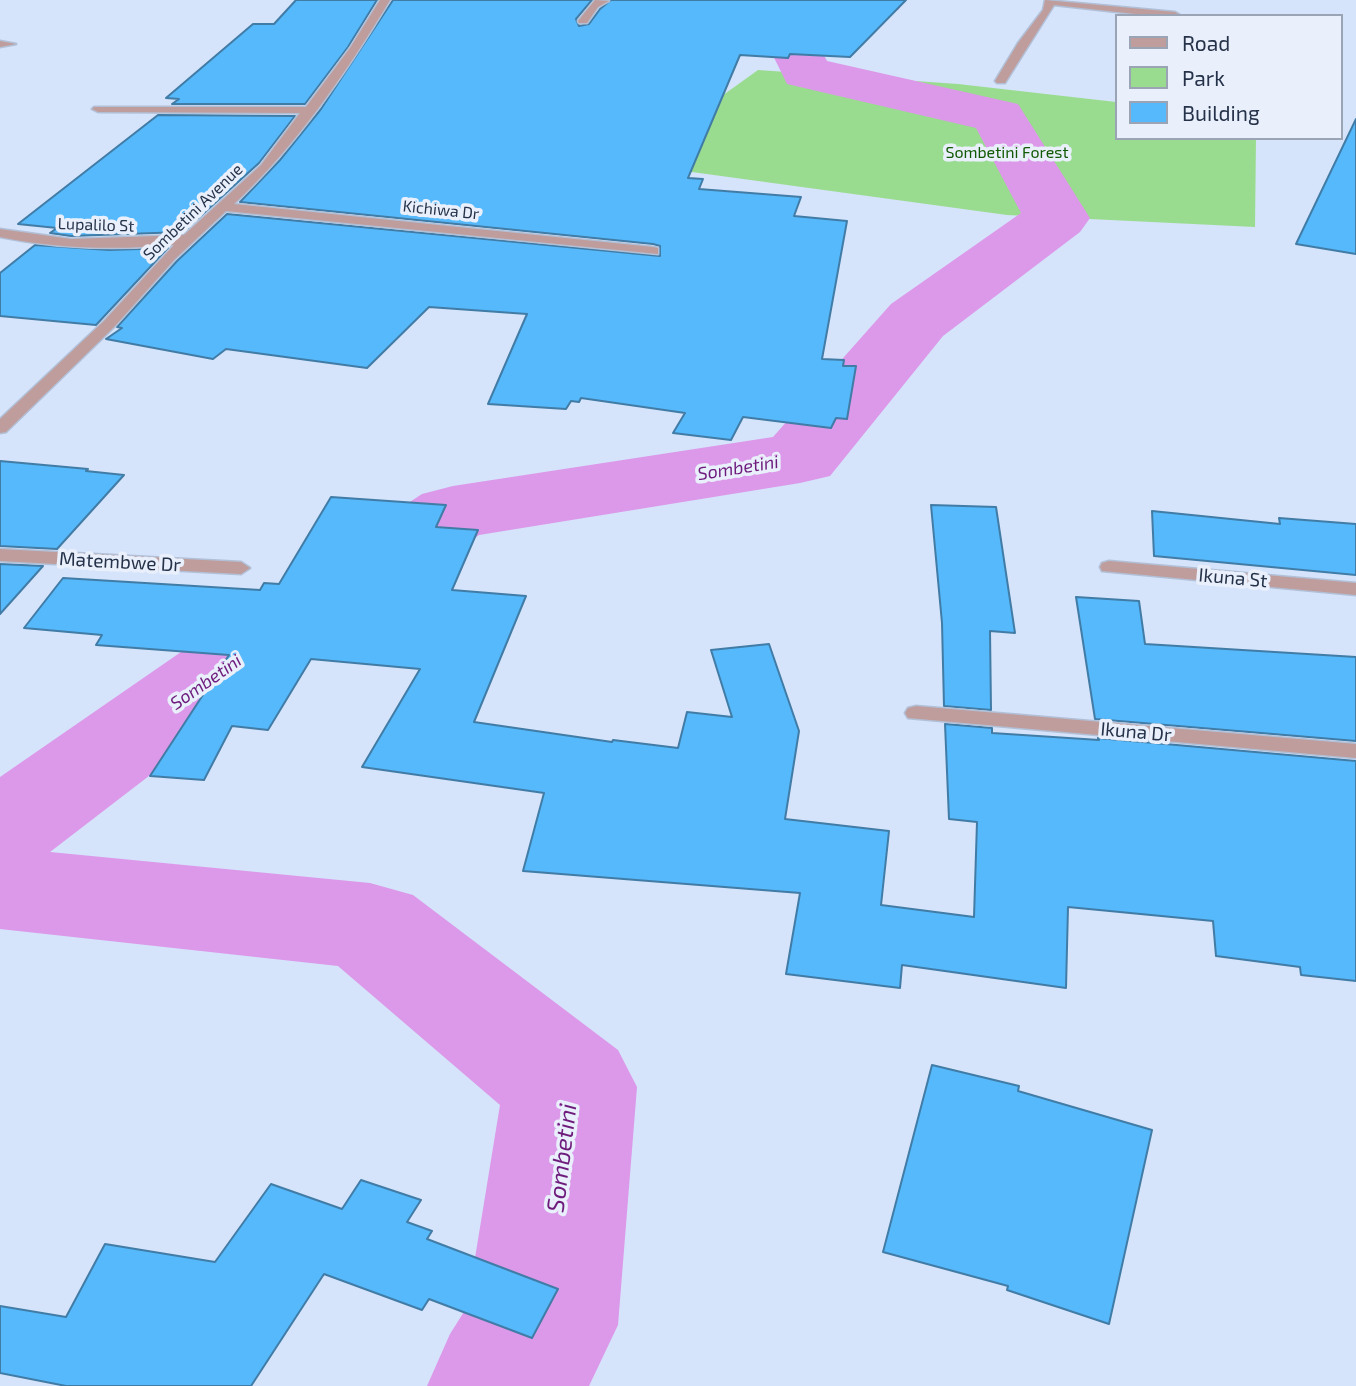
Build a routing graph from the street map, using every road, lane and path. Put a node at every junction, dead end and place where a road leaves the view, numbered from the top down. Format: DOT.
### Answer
graph roads {
  1 [pos="385,0"];
  2 [pos="600,0"];
  3 [pos="1050,1"];
  4 [pos="1165,14"];
  5 [pos="583,21"];
  6 [pos="1001,82"];
  7 [pos="98,109"];
  8 [pos="308,110"];
  9 [pos="225,207"];
  10 [pos="0,233"];
  11 [pos="191,239"];
  12 [pos="653,251"];
  13 [pos="0,428"];
  14 [pos="0,555"];
  15 [pos="241,568"];
  16 [pos="1109,568"];
  17 [pos="1356,589"];
  18 [pos="916,713"];
  19 [pos="1356,751"];
  1 -- 8 [label="street, Sombetini Avenue"];
  2 -- 5 [label="street"];
  3 -- 4 [label="street"];
  3 -- 6 [label="street"];
  7 -- 8 [label="street"];
  8 -- 9 [label="street, Sombetini Avenue"];
  9 -- 11 [label="street, Sombetini Avenue"];
  9 -- 12 [label="street, Kichiwa Dr"];
  10 -- 11 [label="street, Lupalilo St"];
  11 -- 13 [label="street, Sombetini Avenue"];
  14 -- 15 [label="street, Matembwe Dr"];
  16 -- 17 [label="street, Ikuna St"];
  18 -- 19 [label="street, Ikuna Dr"];
}
